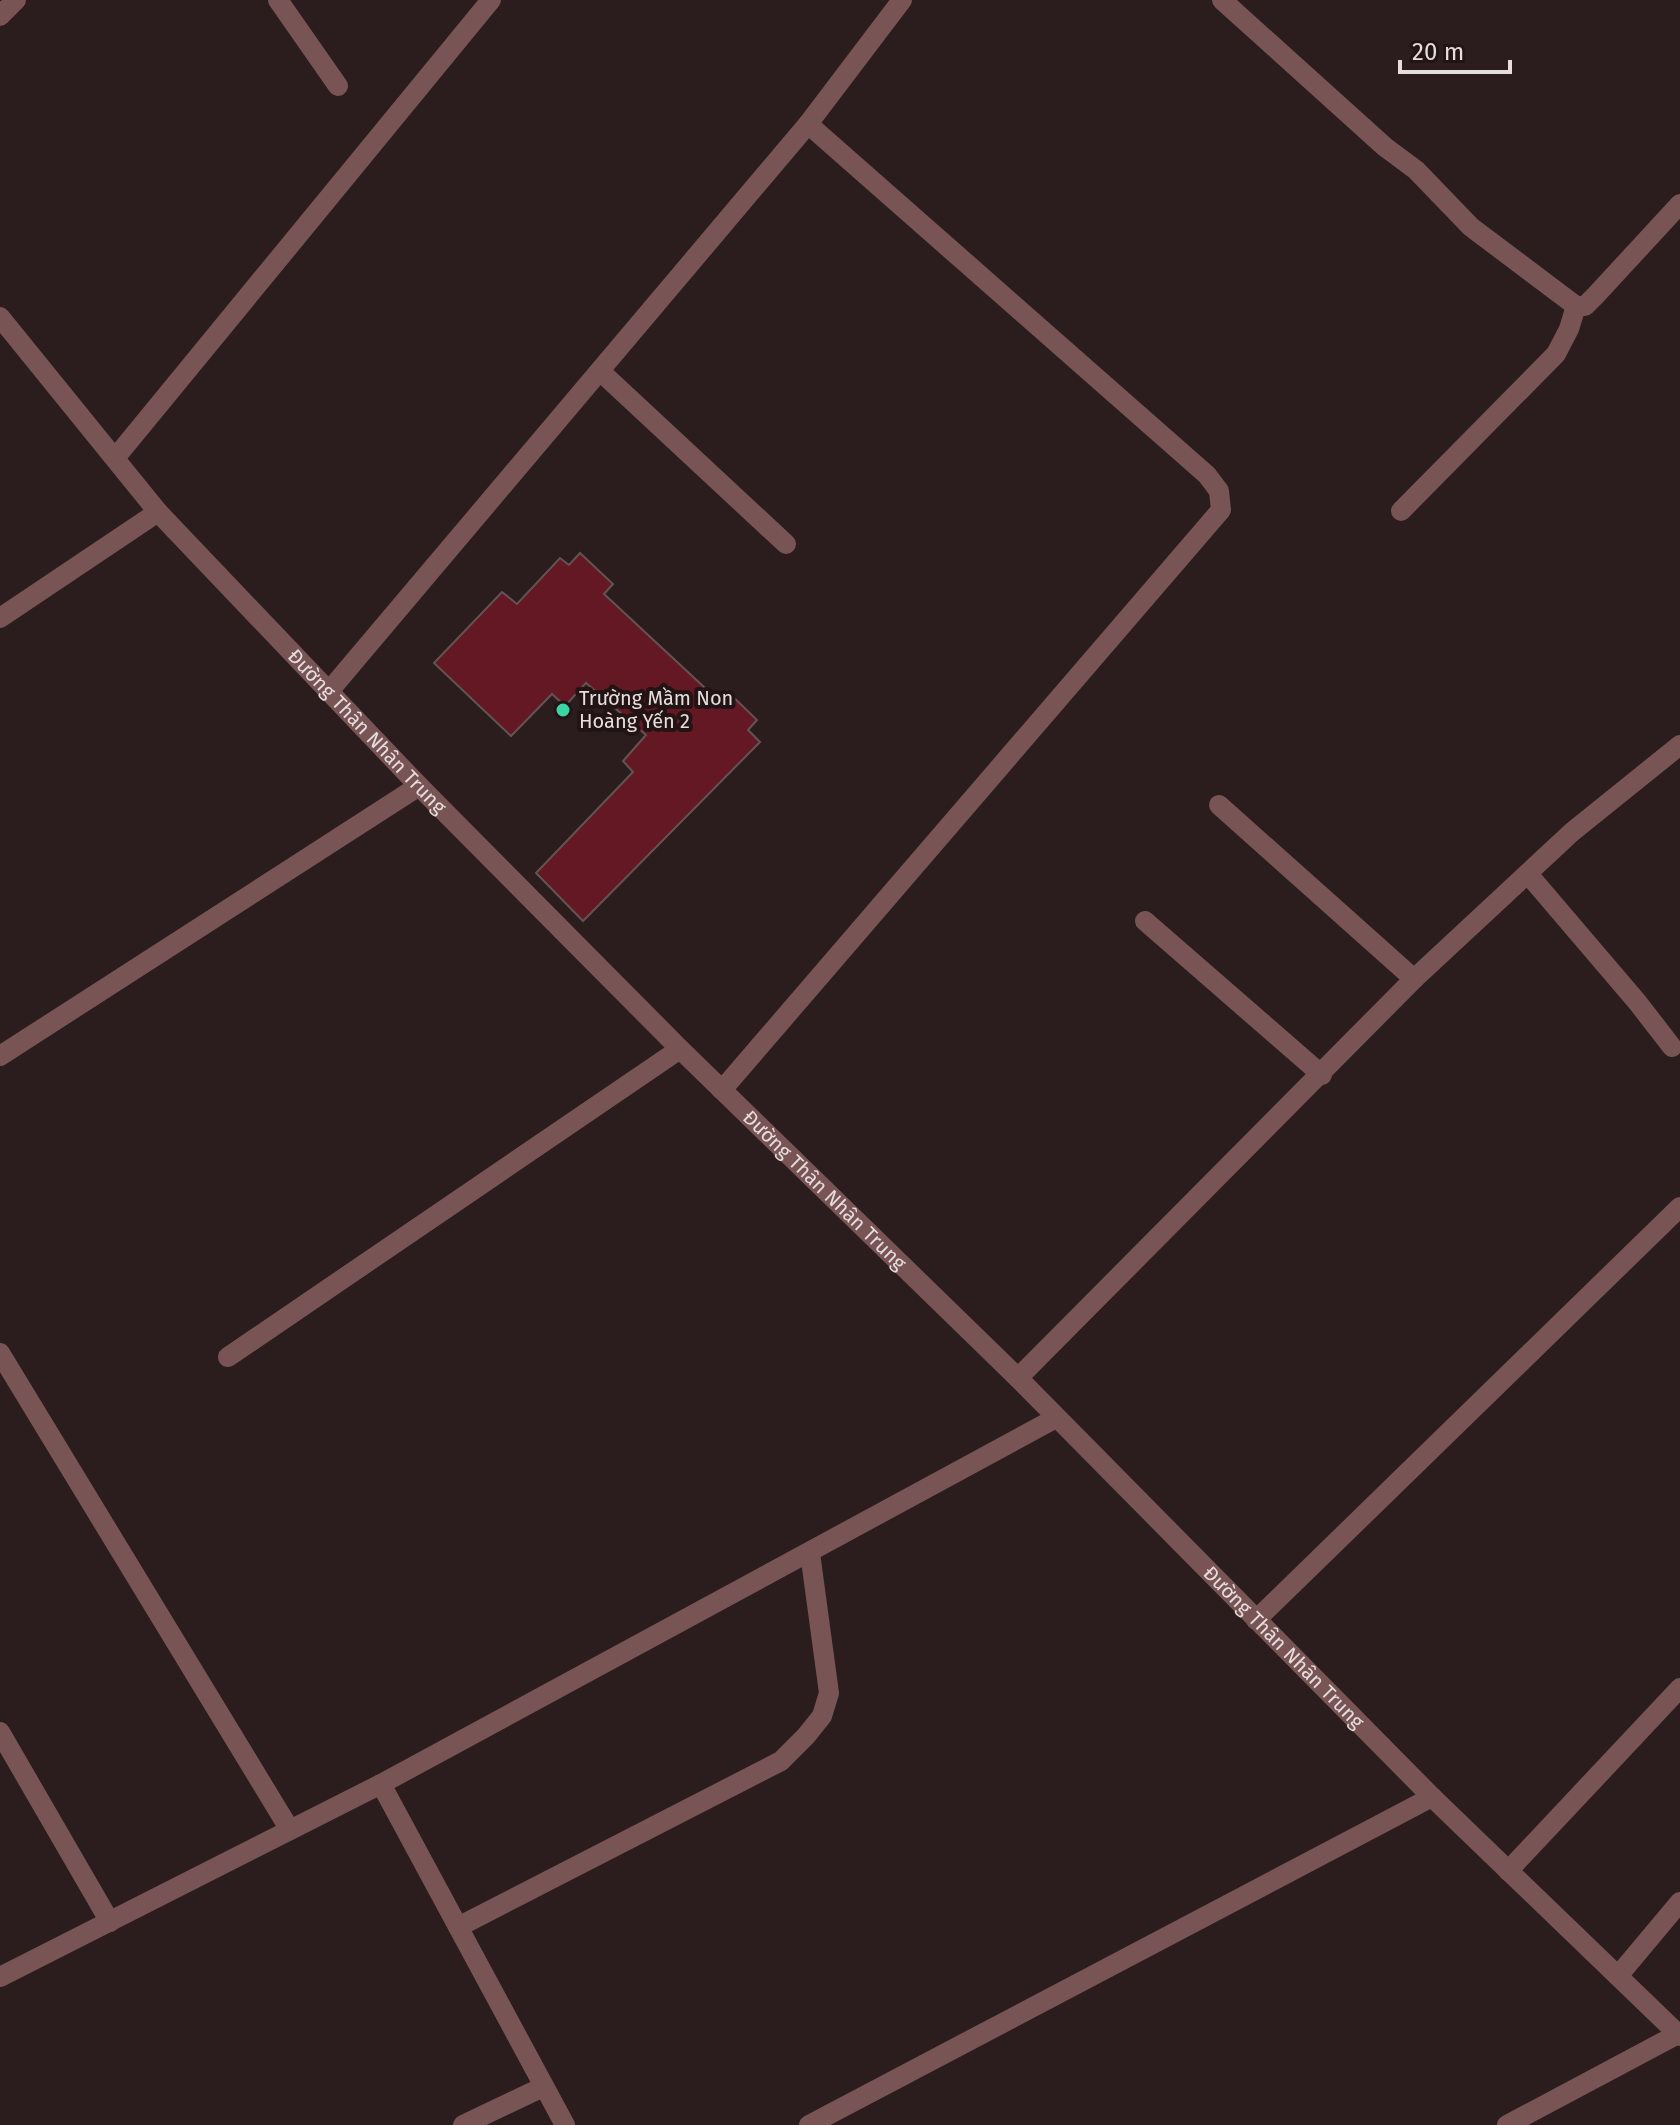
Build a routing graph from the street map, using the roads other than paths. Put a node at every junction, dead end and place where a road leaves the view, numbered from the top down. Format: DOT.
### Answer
graph roads {
  1 [pos="16,0"];
  2 [pos="278,0"];
  3 [pos="491,0"];
  4 [pos="902,0"];
  5 [pos="1222,0"];
  6 [pos="0,16"];
  7 [pos="338,86"];
  8 [pos="808,124"];
  9 [pos="1680,204"];
  10 [pos="1576,306"];
  11 [pos="0,317"];
  12 [pos="600,371"];
  13 [pos="116,457"];
  14 [pos="1401,511"];
  15 [pos="158,512"];
  16 [pos="786,544"];
  17 [pos="0,618"];
  18 [pos="330,690"];
  19 [pos="1680,745"];
  20 [pos="419,786"];
  21 [pos="1219,805"];
  22 [pos="1528,874"];
  23 [pos="1145,921"];
  24 [pos="1414,979"];
  25 [pos="1672,1047"];
  26 [pos="680,1049"];
  27 [pos="0,1056"];
  28 [pos="1322,1075"];
  29 [pos="722,1090"];
  30 [pos="1680,1207"];
  31 [pos="0,1353"];
  32 [pos="228,1357"];
  33 [pos="1018,1378"];
  34 [pos="1056,1418"];
  35 [pos="810,1553"];
  36 [pos="1256,1620"];
  37 [pos="1680,1688"];
  38 [pos="0,1732"];
  39 [pos="381,1784"];
  40 [pos="1432,1797"];
  41 [pos="290,1830"];
  42 [pos="1508,1871"];
  43 [pos="1680,1902"];
  44 [pos="110,1922"];
  45 [pos="458,1927"];
  46 [pos="1618,1976"];
  47 [pos="0,1977"];
  48 [pos="1679,2035"];
  49 [pos="543,2087"];
  50 [pos="463,2125"];
  51 [pos="565,2125"];
  52 [pos="809,2125"];
  53 [pos="1507,2125"];
  1 -- 6 [label="street"];
  2 -- 7 [label="street"];
  3 -- 13 [label="street"];
  4 -- 8 [label="street"];
  5 -- 10 [label="street"];
  8 -- 12 [label="street"];
  8 -- 29 [label="street"];
  9 -- 10 [label="street"];
  10 -- 14 [label="street"];
  11 -- 13 [label="street, Đường Thân Nhân Trung"];
  12 -- 16 [label="street"];
  12 -- 18 [label="street"];
  13 -- 15 [label="street, Đường Thân Nhân Trung"];
  15 -- 17 [label="street"];
  15 -- 18 [label="street, Đường Thân Nhân Trung"];
  18 -- 20 [label="street, Đường Thân Nhân Trung"];
  19 -- 22 [label="street"];
  20 -- 26 [label="street, Đường Thân Nhân Trung"];
  20 -- 27 [label="street"];
  21 -- 24 [label="street"];
  22 -- 24 [label="street"];
  22 -- 25 [label="street"];
  23 -- 28 [label="street"];
  24 -- 28 [label="street"];
  26 -- 29 [label="street, Đường Thân Nhân Trung"];
  26 -- 32 [label="street"];
  28 -- 33 [label="street"];
  29 -- 33 [label="street, Đường Thân Nhân Trung"];
  30 -- 36 [label="street"];
  31 -- 41 [label="street"];
  33 -- 34 [label="street, Đường Thân Nhân Trung"];
  34 -- 35 [label="street"];
  34 -- 36 [label="street, Đường Thân Nhân Trung"];
  35 -- 39 [label="street"];
  35 -- 45 [label="street"];
  36 -- 40 [label="street, Đường Thân Nhân Trung"];
  37 -- 42 [label="street"];
  38 -- 44 [label="street"];
  39 -- 41 [label="street"];
  39 -- 45 [label="street"];
  40 -- 42 [label="street, Đường Thân Nhân Trung"];
  40 -- 52 [label="street"];
  41 -- 44 [label="street"];
  42 -- 46 [label="street, Đường Thân Nhân Trung"];
  43 -- 46 [label="street"];
  44 -- 47 [label="street"];
  45 -- 49 [label="street"];
  46 -- 48 [label="street, Đường Thân Nhân Trung"];
  48 -- 53 [label="street"];
  49 -- 50 [label="street"];
  49 -- 51 [label="street"];
}
